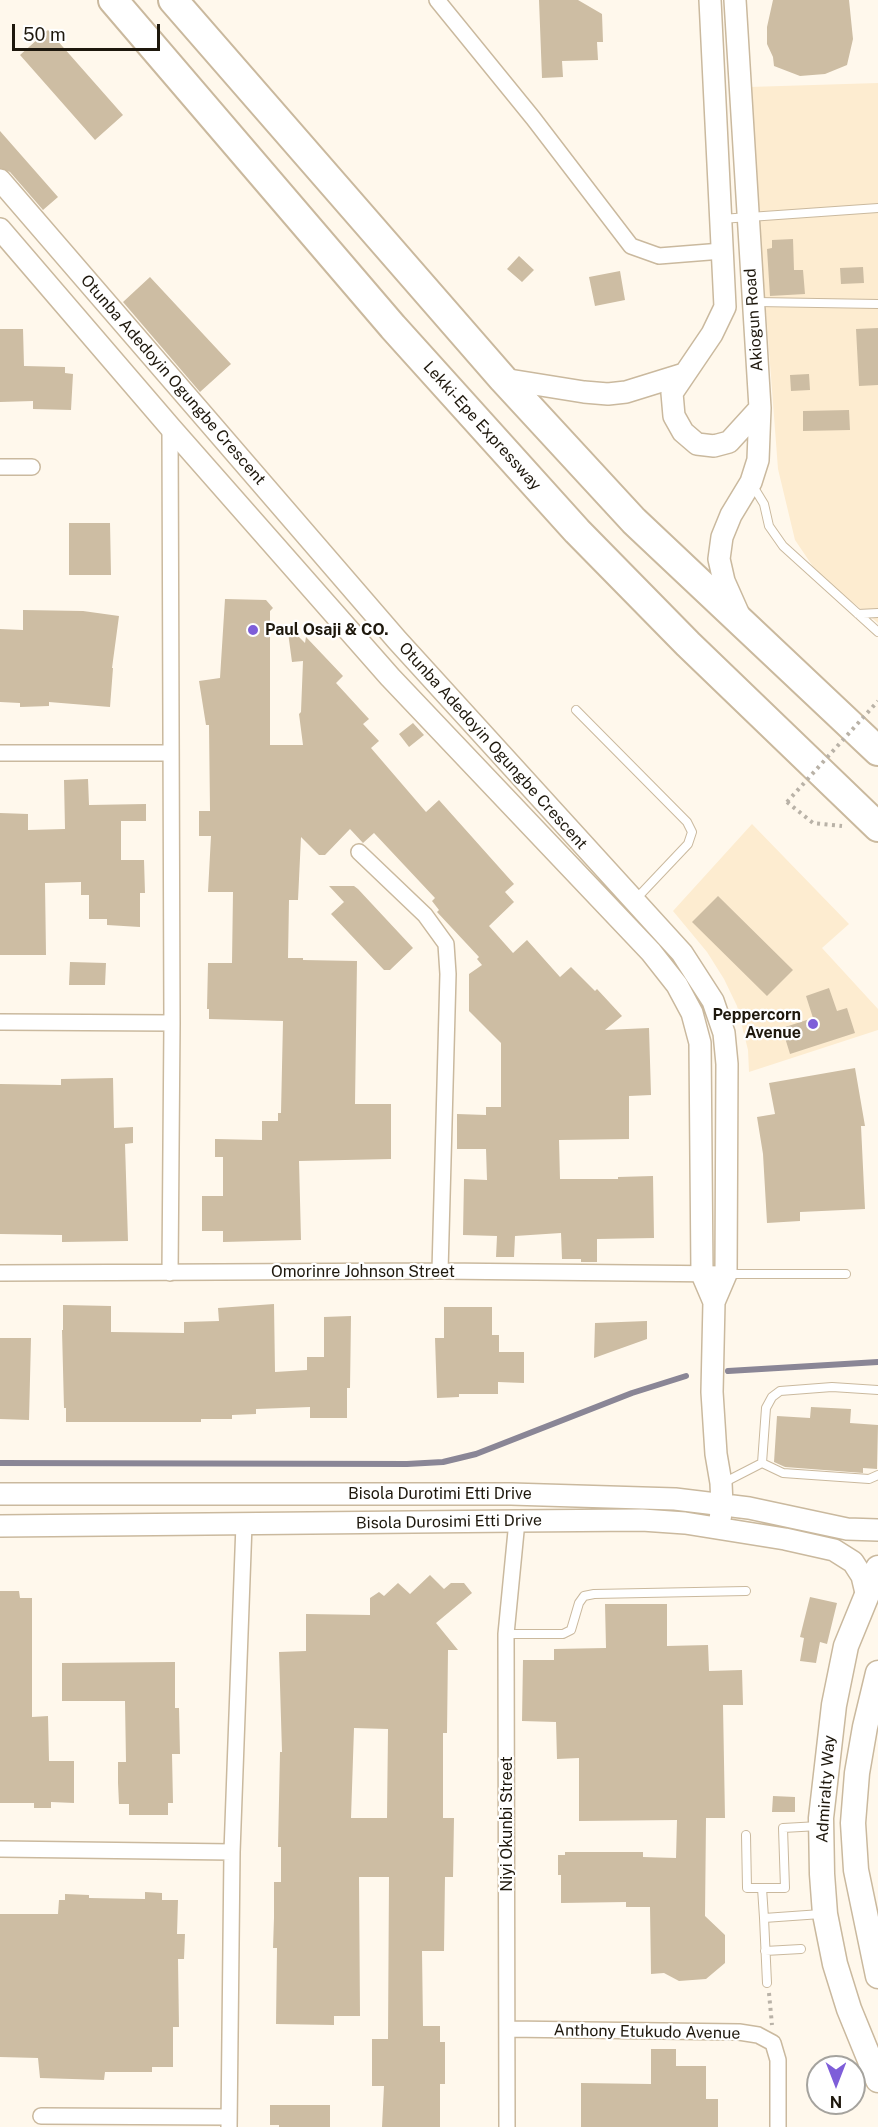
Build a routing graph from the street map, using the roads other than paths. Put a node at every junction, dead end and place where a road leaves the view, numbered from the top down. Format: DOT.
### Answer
graph roads {
  1 [pos="113,0"];
  2 [pos="173,0"];
  3 [pos="437,0"];
  4 [pos="710,0"];
  5 [pos="735,0"];
  6 [pos="0,180"];
  7 [pos="878,208"];
  8 [pos="747,217"];
  9 [pos="720,219"];
  10 [pos="0,229"];
  11 [pos="722,251"];
  12 [pos="753,302"];
  13 [pos="878,303"];
  14 [pos="684,374"];
  15 [pos="503,379"];
  16 [pos="760,408"];
  17 [pos="170,427"];
  18 [pos="0,467"];
  19 [pos="32,467"];
  20 [pos="751,482"];
  21 [pos="878,613"];
  22 [pos="858,614"];
  23 [pos="744,626"];
  24 [pos="878,632"];
  25 [pos="576,710"];
  26 [pos="878,752"];
  27 [pos="0,753"];
  28 [pos="171,753"];
  29 [pos="512,766"];
  30 [pos="492,784"];
  31 [pos="878,827"];
  32 [pos="359,852"];
  33 [pos="633,901"];
  34 [pos="0,1022"];
  35 [pos="172,1023"];
  36 [pos="440,1271"];
  37 [pos="0,1273"];
  38 [pos="170,1273"];
  39 [pos="726,1274"];
  40 [pos="702,1275"];
  41 [pos="846,1275"];
  42 [pos="714,1302"];
  43 [pos="878,1390"];
  44 [pos="762,1463"];
  45 [pos="878,1475"];
  46 [pos="722,1483"];
  47 [pos="0,1494"];
  48 [pos="722,1505"];
  49 [pos="517,1521"];
  50 [pos="244,1524"];
  51 [pos="0,1526"];
  52 [pos="719,1527"];
  53 [pos="878,1530"];
  54 [pos="878,1568"];
  55 [pos="746,1591"];
  56 [pos="867,1598"];
  57 [pos="506,1634"];
  58 [pos="878,1673"];
  59 [pos="820,1826"];
  60 [pos="746,1834"];
  61 [pos="0,1849"];
  62 [pos="232,1852"];
  63 [pos="762,1888"];
  64 [pos="825,1914"];
  65 [pos="764,1918"];
  66 [pos="801,1949"];
  67 [pos="765,1951"];
  68 [pos="878,1976"];
  69 [pos="766,1983"];
  70 [pos="507,2029"];
  71 [pos="878,2080"];
  72 [pos="41,2116"];
  73 [pos="229,2122"];
  74 [pos="507,2127"];
  75 [pos="778,2127"];
  1 -- 31 [label="highway, Lekki-Epe Expressway"];
  2 -- 15 [label="highway"];
  3 -- 11 [label="street"];
  4 -- 9 [label="street"];
  5 -- 8 [label="street, Akiogun Road"];
  6 -- 29 [label="street, Otunba Adedoyin Ogungbe Crescent"];
  7 -- 8 [label="lane"];
  8 -- 9 [label="lane"];
  8 -- 12 [label="street, Akiogun Road"];
  9 -- 11 [label="street"];
  10 -- 17 [label="street, Otunba Adedoyin Ogungbe Crescent"];
  11 -- 14 [label="street"];
  12 -- 13 [label="lane"];
  12 -- 16 [label="street, Akiogun Road"];
  14 -- 15 [label="street"];
  14 -- 16 [label="street"];
  15 -- 23 [label="highway"];
  16 -- 20 [label="street, Akiogun Road"];
  17 -- 28 [label="street"];
  17 -- 30 [label="street, Otunba Adedoyin Ogungbe Crescent"];
  18 -- 19 [label="street"];
  20 -- 22 [label="lane"];
  20 -- 23 [label="street, Akiogun Road"];
  21 -- 22 [label="lane"];
  22 -- 24 [label="lane"];
  23 -- 26 [label="highway"];
  25 -- 33 [label="lane"];
  27 -- 28 [label="street"];
  28 -- 35 [label="street"];
  29 -- 30 [label="street"];
  29 -- 33 [label="street, Otunba Adedoyin Ogungbe Crescent"];
  30 -- 40 [label="street, Otunba Adedoyin Ogungbe Crescent"];
  32 -- 36 [label="street"];
  33 -- 39 [label="street, Otunba Adedoyin Ogungbe Crescent"];
  34 -- 35 [label="street"];
  35 -- 38 [label="street"];
  36 -- 38 [label="street, Omorinre Johnson Street"];
  36 -- 40 [label="street, Omorinre Johnson Street"];
  37 -- 38 [label="street, Omorinre Johnson Street"];
  39 -- 40 [label="street, Omorinre Johnson Street"];
  39 -- 41 [label="lane"];
  39 -- 42 [label="street, Otunba Adedoyin Ogungbe Crescent"];
  40 -- 42 [label="street, Otunba Adedoyin Ogungbe Crescent"];
  42 -- 46 [label="street, Otunba Adedoyin Ogungbe Crescent"];
  43 -- 44 [label="lane"];
  44 -- 45 [label="lane"];
  44 -- 46 [label="lane"];
  46 -- 48 [label="street, Otunba Adedoyin Ogungbe Crescent"];
  47 -- 48 [label="street, Bisola Durotimi Etti Drive"];
  48 -- 52 [label="street, Otunba Adedoyin Ogungbe Crescent"];
  48 -- 53 [label="street, Bisola Durotimi Etti Drive"];
  49 -- 50 [label="street, Bisola Durosimi Etti Drive"];
  49 -- 52 [label="street, Bisola Durosimi Etti Drive"];
  49 -- 57 [label="street, Niyi Okunbi Street"];
  50 -- 51 [label="street, Bisola Durosimi Etti Drive"];
  50 -- 62 [label="street"];
  52 -- 56 [label="street, Bisola Durosimi Etti Drive"];
  54 -- 56 [label="main road, Admiralty Way"];
  55 -- 57 [label="lane"];
  56 -- 59 [label="main road, Admiralty Way"];
  57 -- 70 [label="street, Niyi Okunbi Street"];
  58 -- 68 [label="main road, Admiralty Way"];
  59 -- 63 [label="lane"];
  59 -- 64 [label="main road, Admiralty Way"];
  60 -- 63 [label="lane"];
  61 -- 62 [label="street"];
  62 -- 73 [label="street"];
  63 -- 65 [label="lane"];
  64 -- 65 [label="lane"];
  64 -- 71 [label="main road, Admiralty Way"];
  65 -- 67 [label="lane"];
  66 -- 67 [label="lane"];
  67 -- 69 [label="lane"];
  70 -- 74 [label="street, Niyi Okunbi Street"];
  70 -- 75 [label="street, Anthony Etukudo Avenue"];
  72 -- 73 [label="street"];
}
